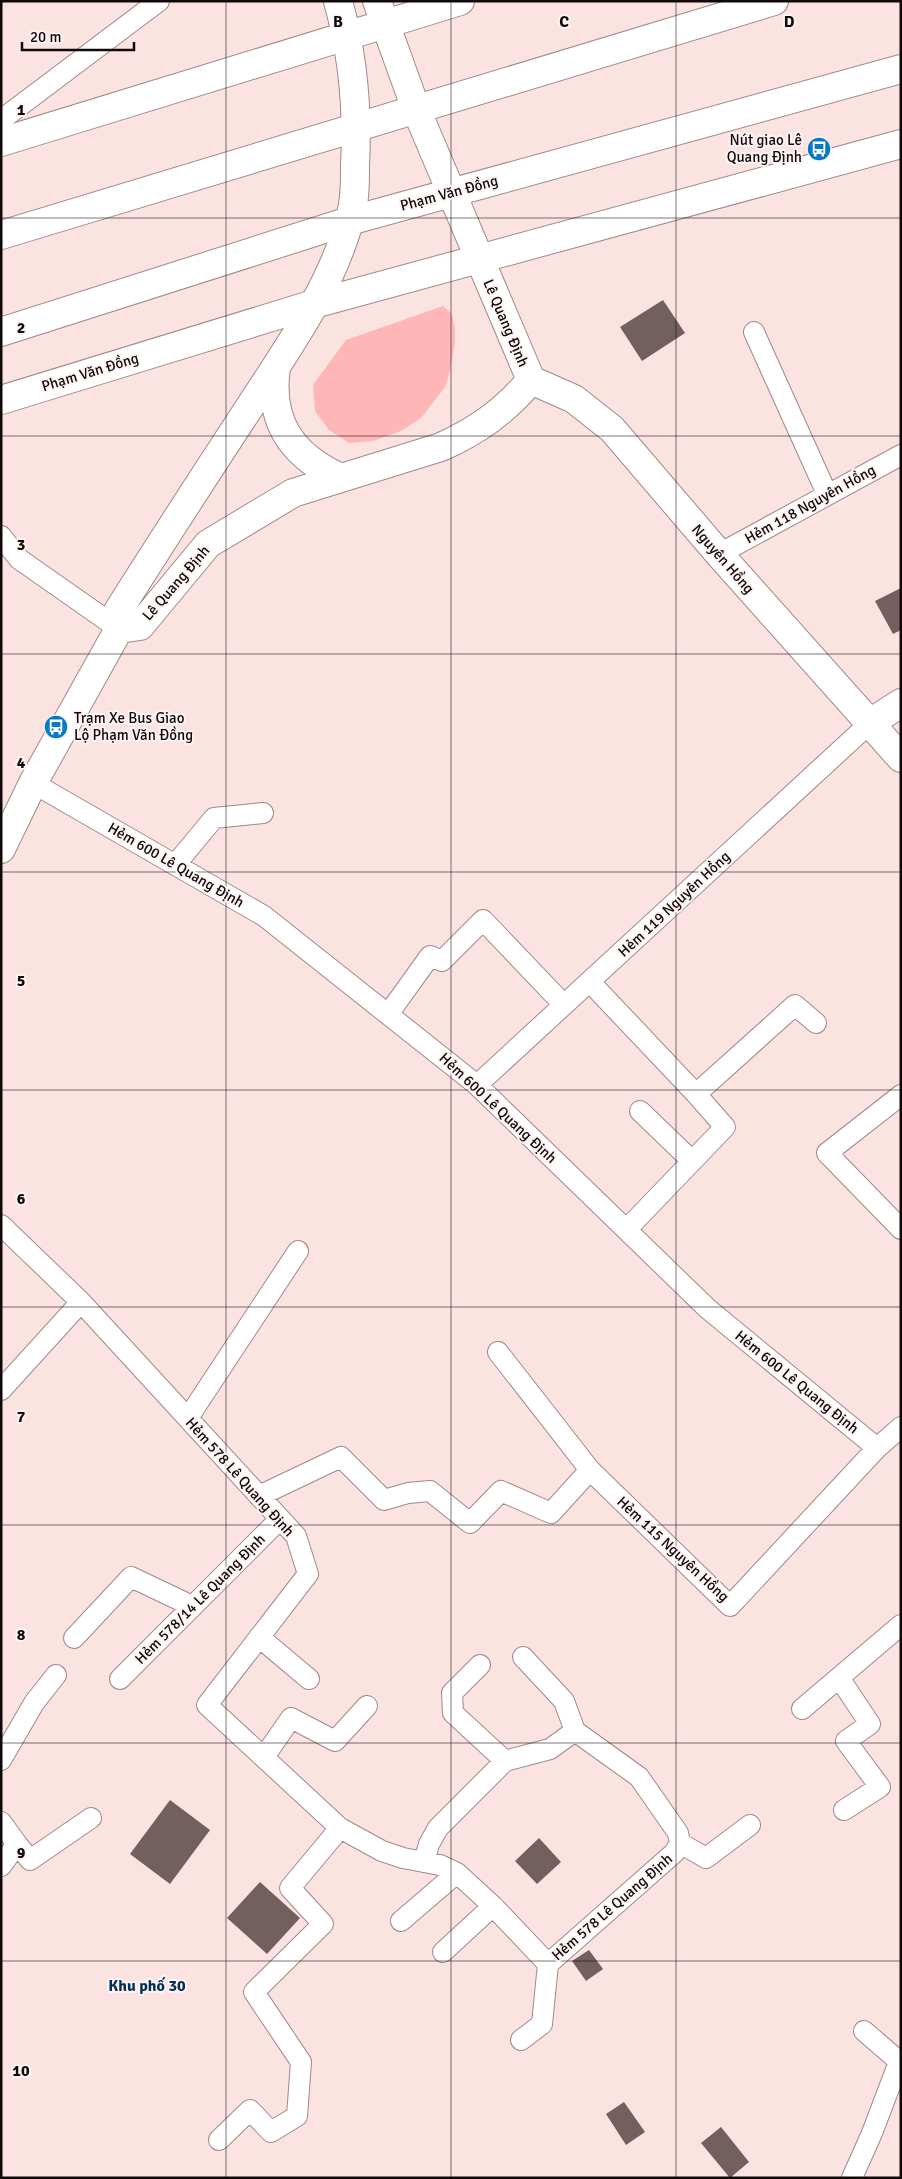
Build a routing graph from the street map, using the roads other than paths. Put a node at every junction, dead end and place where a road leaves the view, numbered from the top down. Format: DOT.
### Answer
graph roads {
  1 [pos="159,1"];
  2 [pos="338,1"];
  3 [pos="460,1"];
  4 [pos="774,1"];
  5 [pos="381,13"];
  6 [pos="348,36"];
  7 [pos="901,69"];
  8 [pos="416,109"];
  9 [pos="1,120"];
  10 [pos="357,127"];
  11 [pos="1,142"];
  12 [pos="901,144"];
  13 [pos="451,192"];
  14 [pos="349,221"];
  15 [pos="1,235"];
  16 [pos="479,258"];
  17 [pos="314,304"];
  18 [pos="1,332"];
  19 [pos="754,332"];
  20 [pos="276,367"];
  21 [pos="531,380"];
  22 [pos="1,400"];
  23 [pos="901,454"];
  24 [pos="341,478"];
  25 [pos="827,494"];
  26 [pos="1,536"];
  27 [pos="719,554"];
  28 [pos="120,629"];
  29 [pos="901,702"];
  30 [pos="870,722"];
  31 [pos="901,758"];
  32 [pos="34,783"];
  33 [pos="263,813"];
  34 [pos="1,849"];
  35 [pos="175,865"];
  36 [pos="590,982"];
  37 [pos="564,1005"];
  38 [pos="389,1013"];
  39 [pos="816,1023"];
  40 [pos="477,1085"];
  41 [pos="696,1094"];
  42 [pos="901,1094"];
  43 [pos="640,1111"];
  44 [pos="692,1161"];
  45 [pos="1,1224"];
  46 [pos="627,1229"];
  47 [pos="901,1230"];
  48 [pos="298,1252"];
  49 [pos="81,1302"];
  50 [pos="498,1352"];
  51 [pos="1,1390"];
  52 [pos="188,1418"];
  53 [pos="901,1427"];
  54 [pos="877,1448"];
  55 [pos="590,1470"];
  56 [pos="259,1496"];
  57 [pos="280,1519"];
  58 [pos="192,1606"];
  59 [pos="901,1625"];
  60 [pos="259,1637"];
  61 [pos="74,1638"];
  62 [pos="523,1657"];
  63 [pos="480,1665"];
  64 [pos="56,1675"];
  65 [pos="120,1679"];
  66 [pos="309,1679"];
  67 [pos="840,1679"];
  68 [pos="367,1706"];
  69 [pos="802,1709"];
  70 [pos="575,1731"];
  71 [pos="264,1757"];
  72 [pos="1,1760"];
  73 [pos="505,1761"];
  74 [pos="844,1810"];
  75 [pos="91,1818"];
  76 [pos="1,1822"];
  77 [pos="750,1825"];
  78 [pos="340,1828"];
  79 [pos="680,1842"];
  80 [pos="18,1844"];
  81 [pos="424,1862"];
  82 [pos="1,1866"];
  83 [pos="457,1873"];
  84 [pos="493,1906"];
  85 [pos="401,1922"];
  86 [pos="443,1952"];
  87 [pos="548,1964"];
  88 [pos="864,2032"];
  89 [pos="521,2040"];
  90 [pos="900,2062"];
  91 [pos="219,2140"];
  92 [pos="852,2178"];
  1 -- 9 [label="lane"];
  2 -- 6 [label="main road, Lê Quang Định"];
  3 -- 5 [label="main road"];
  4 -- 8 [label="main road"];
  5 -- 6 [label="main road"];
  5 -- 8 [label="main road, Lê Quang Định"];
  6 -- 10 [label="main road, Lê Quang Định"];
  6 -- 11 [label="main road"];
  7 -- 13 [label="main road, Phạm Văn Đồng"];
  8 -- 10 [label="main road"];
  8 -- 13 [label="main road, Lê Quang Định"];
  10 -- 14 [label="main road, Lê Quang Định"];
  10 -- 15 [label="main road"];
  12 -- 16 [label="main road, Phạm Văn Đồng"];
  13 -- 14 [label="main road, Phạm Văn Đồng"];
  13 -- 16 [label="main road, Lê Quang Định"];
  14 -- 17 [label="main road, Lê Quang Định"];
  14 -- 18 [label="main road, Phạm Văn Đồng"];
  16 -- 17 [label="main road, Phạm Văn Đồng"];
  16 -- 21 [label="main road, Lê Quang Định"];
  17 -- 20 [label="main road, Lê Quang Định"];
  17 -- 22 [label="main road, Phạm Văn Đồng"];
  19 -- 25 [label="lane"];
  20 -- 24 [label="main road"];
  20 -- 28 [label="main road, Lê Quang Định"];
  21 -- 24 [label="main road, Lê Quang Định"];
  21 -- 27 [label="main road, Nguyên Hồng"];
  23 -- 25 [label="lane, Hẻm 118 Nguyên Hồng"];
  24 -- 28 [label="main road, Lê Quang Định"];
  25 -- 27 [label="lane, Hẻm 118 Nguyên Hồng"];
  26 -- 28 [label="lane"];
  27 -- 30 [label="main road, Nguyên Hồng"];
  28 -- 32 [label="main road, Lê Quang Định"];
  29 -- 30 [label="main road"];
  30 -- 31 [label="main road, Nguyên Hồng"];
  30 -- 36 [label="lane, Hẻm 119 Nguyên Hồng"];
  32 -- 34 [label="main road, Lê Quang Định"];
  32 -- 35 [label="lane, Hẻm 600 Lê Quang Định"];
  33 -- 35 [label="lane"];
  35 -- 38 [label="lane, Hẻm 600 Lê Quang Định"];
  36 -- 37 [label="lane, Hẻm 119 Nguyên Hồng"];
  36 -- 41 [label="lane"];
  37 -- 38 [label="lane"];
  37 -- 40 [label="lane, Hẻm 119 Nguyên Hồng"];
  38 -- 40 [label="lane, Hẻm 600 Lê Quang Định"];
  39 -- 41 [label="lane"];
  40 -- 46 [label="lane, Hẻm 600 Lê Quang Định"];
  41 -- 44 [label="lane"];
  42 -- 47 [label="lane"];
  43 -- 44 [label="lane"];
  44 -- 46 [label="lane"];
  45 -- 49 [label="lane, Hẻm 578 Lê Quang Định"];
  46 -- 54 [label="lane, Hẻm 600 Lê Quang Định"];
  48 -- 52 [label="lane"];
  49 -- 51 [label="lane"];
  49 -- 52 [label="lane, Hẻm 578 Lê Quang Định"];
  50 -- 55 [label="lane, Hẻm 115 Nguyên Hồng"];
  52 -- 56 [label="lane, Hẻm 578 Lê Quang Định"];
  53 -- 54 [label="lane, Hẻm 115 Nguyên Hồng"];
  54 -- 55 [label="lane, Hẻm 115 Nguyên Hồng"];
  55 -- 56 [label="lane"];
  56 -- 57 [label="lane, Hẻm 578 Lê Quang Định"];
  57 -- 58 [label="lane, Hẻm 578/14 Lê Quang Định"];
  57 -- 60 [label="lane, Hẻm 578 Lê Quang Định"];
  58 -- 61 [label="lane"];
  58 -- 65 [label="lane, Hẻm 578/14 Lê Quang Định"];
  59 -- 67 [label="lane"];
  60 -- 66 [label="lane"];
  60 -- 71 [label="lane, Hẻm 578 Lê Quang Định"];
  62 -- 70 [label="lane"];
  63 -- 73 [label="lane"];
  64 -- 72 [label="lane"];
  67 -- 69 [label="lane"];
  67 -- 74 [label="lane"];
  68 -- 71 [label="lane"];
  70 -- 73 [label="lane"];
  70 -- 79 [label="lane, Hẻm 578 Lê Quang Định"];
  71 -- 78 [label="lane, Hẻm 578 Lê Quang Định"];
  73 -- 81 [label="lane"];
  75 -- 80 [label="lane"];
  76 -- 80 [label="lane"];
  77 -- 79 [label="lane"];
  78 -- 81 [label="lane, Hẻm 578 Lê Quang Định"];
  78 -- 91 [label="lane"];
  79 -- 87 [label="lane, Hẻm 578 Lê Quang Định"];
  80 -- 82 [label="lane"];
  81 -- 83 [label="lane, Hẻm 578 Lê Quang Định"];
  83 -- 84 [label="lane, Hẻm 578 Lê Quang Định"];
  83 -- 85 [label="lane"];
  84 -- 86 [label="lane"];
  84 -- 87 [label="lane, Hẻm 578 Lê Quang Định"];
  87 -- 89 [label="lane"];
  88 -- 90 [label="lane"];
  90 -- 92 [label="lane"];
}
